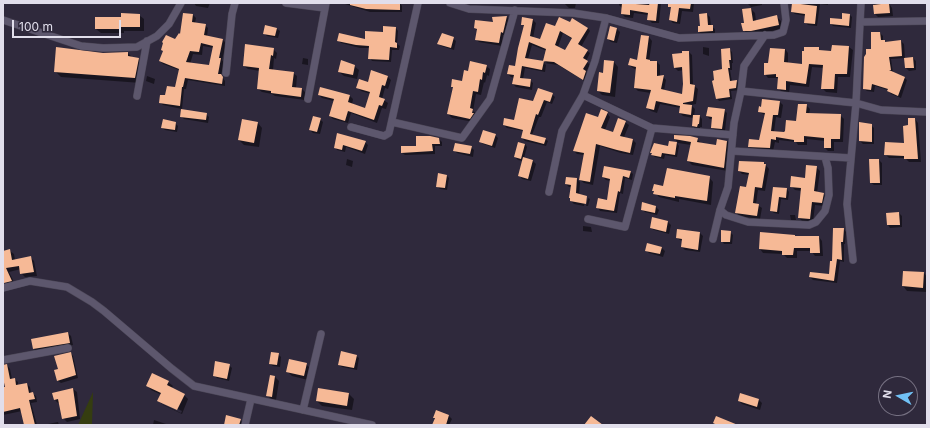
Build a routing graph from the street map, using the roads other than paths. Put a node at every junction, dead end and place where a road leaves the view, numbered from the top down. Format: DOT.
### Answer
graph roads {
  1 [pos="181,3"];
  2 [pos="235,3"];
  3 [pos="286,3"];
  4 [pos="418,3"];
  5 [pos="450,3"];
  6 [pos="784,3"];
  7 [pos="861,3"];
  8 [pos="325,5"];
  9 [pos="515,10"];
  10 [pos="606,18"];
  11 [pos="3,20"];
  12 [pos="927,21"];
  13 [pos="860,22"];
  14 [pos="765,36"];
  15 [pos="147,41"];
  16 [pos="226,73"];
  17 [pos="741,91"];
  18 [pos="583,95"];
  19 [pos="136,96"];
  20 [pos="308,99"];
  21 [pos="856,103"];
  22 [pos="927,112"];
  23 [pos="392,122"];
  24 [pos="351,127"];
  25 [pos="652,128"];
  26 [pos="733,135"];
  27 [pos="732,151"];
  28 [pos="825,157"];
  29 [pos="851,158"];
  30 [pos="549,192"];
  31 [pos="720,210"];
  32 [pos="588,219"];
  33 [pos="713,239"];
  34 [pos="853,260"];
  35 [pos="3,288"];
  36 [pos="321,334"];
  37 [pos="68,348"];
  38 [pos="3,360"];
  39 [pos="251,399"];
  40 [pos="303,410"];
  41 [pos="244,425"];
  42 [pos="372,425"];
  1 -- 15 [label="street"];
  2 -- 16 [label="street"];
  3 -- 8 [label="street"];
  4 -- 23 [label="street"];
  5 -- 9 [label="street"];
  6 -- 14 [label="street"];
  7 -- 13 [label="street"];
  8 -- 20 [label="street"];
  9 -- 10 [label="street"];
  9 -- 23 [label="street"];
  10 -- 14 [label="street"];
  10 -- 18 [label="street"];
  11 -- 15 [label="street"];
  12 -- 13 [label="street"];
  13 -- 21 [label="street"];
  14 -- 17 [label="street"];
  15 -- 19 [label="street"];
  17 -- 21 [label="street"];
  17 -- 26 [label="street"];
  18 -- 25 [label="street"];
  18 -- 30 [label="street"];
  21 -- 22 [label="street"];
  21 -- 29 [label="street"];
  23 -- 24 [label="street"];
  25 -- 26 [label="street"];
  25 -- 32 [label="street"];
  26 -- 27 [label="street"];
  27 -- 28 [label="street"];
  27 -- 31 [label="street"];
  28 -- 29 [label="street"];
  28 -- 31 [label="street"];
  29 -- 34 [label="street"];
  31 -- 33 [label="street"];
  35 -- 39 [label="street"];
  36 -- 40 [label="street"];
  37 -- 38 [label="street"];
  39 -- 40 [label="street"];
  39 -- 41 [label="street"];
  40 -- 42 [label="street"];
}
